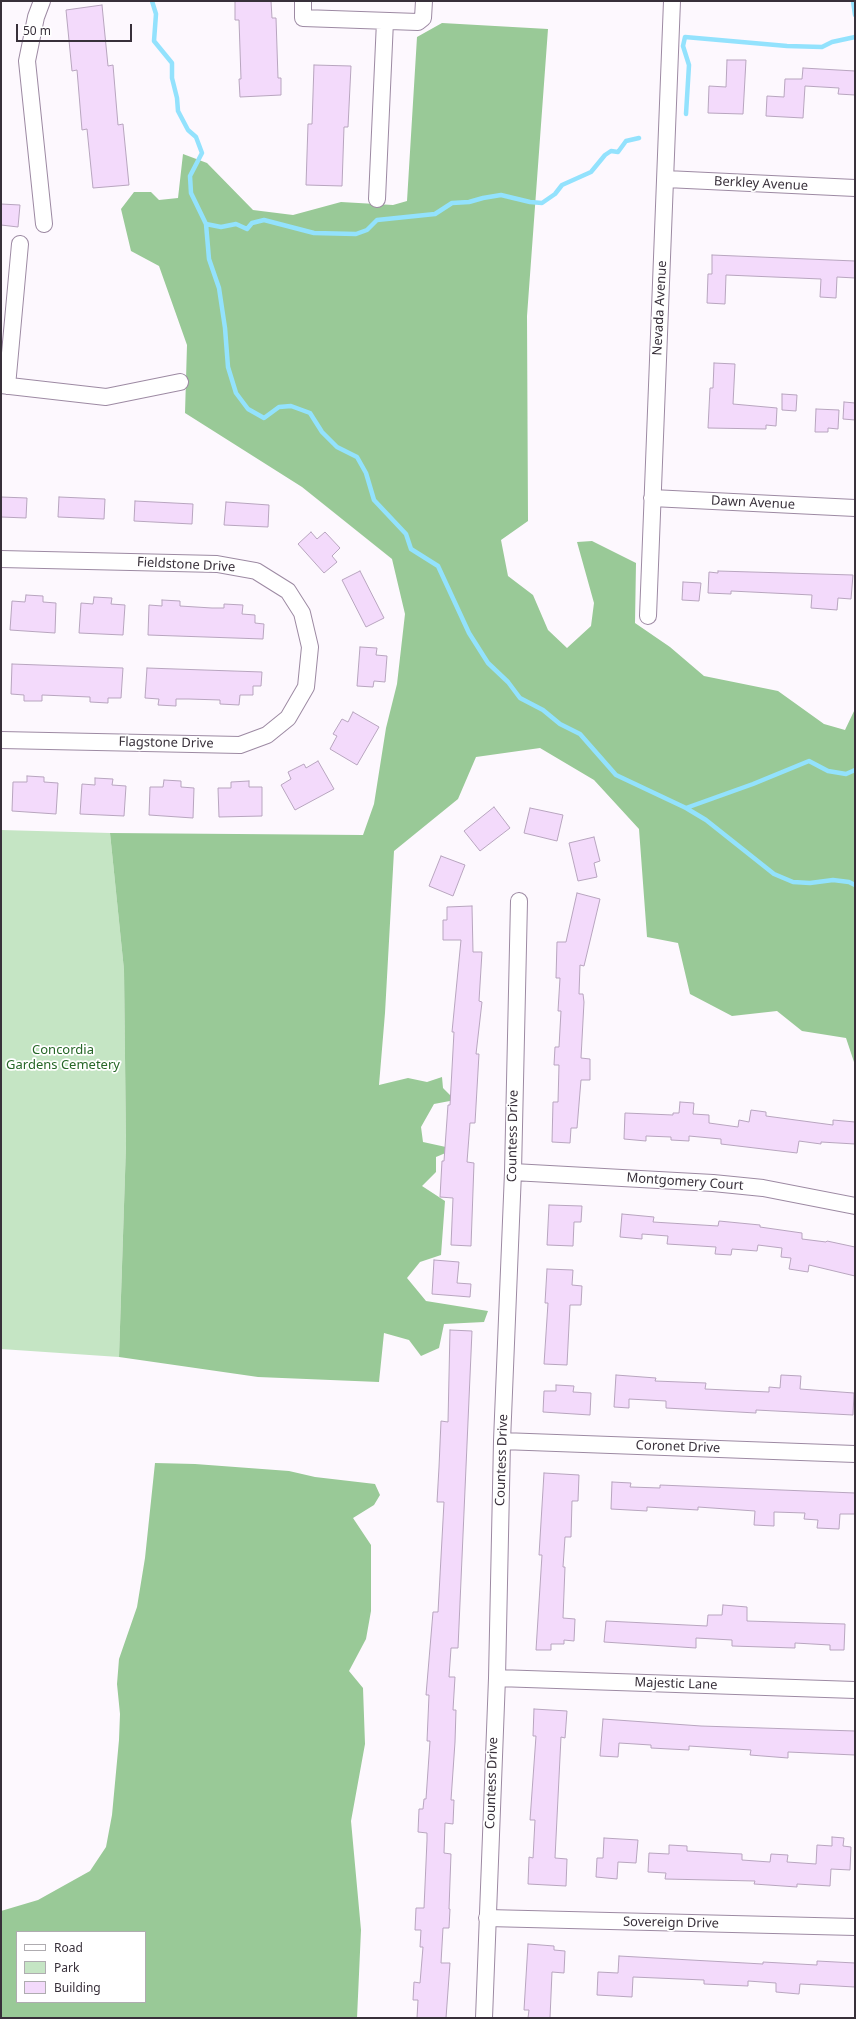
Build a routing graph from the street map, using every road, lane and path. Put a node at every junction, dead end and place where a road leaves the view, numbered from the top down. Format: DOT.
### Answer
graph roads {
  1 [pos="42,1"];
  2 [pos="303,1"];
  3 [pos="424,1"];
  4 [pos="672,1"];
  5 [pos="385,21"];
  6 [pos="666,179"];
  7 [pos="855,188"];
  8 [pos="377,199"];
  9 [pos="44,224"];
  10 [pos="20,244"];
  11 [pos="180,382"];
  12 [pos="4,386"];
  13 [pos="652,498"];
  14 [pos="855,508"];
  15 [pos="1,559"];
  16 [pos="648,616"];
  17 [pos="306,687"];
  18 [pos="1,740"];
  19 [pos="519,901"];
  20 [pos="513,1172"];
  21 [pos="855,1206"];
  22 [pos="502,1441"];
  23 [pos="855,1454"];
  24 [pos="497,1678"];
  25 [pos="855,1690"];
  26 [pos="487,1918"];
  27 [pos="855,1927"];
  28 [pos="484,2018"];
  1 -- 9 [label="street"];
  2 -- 5 [label="street"];
  3 -- 5 [label="street"];
  4 -- 6 [label="street, Nevada Avenue"];
  5 -- 8 [label="street"];
  6 -- 7 [label="street, Berkley Avenue"];
  6 -- 13 [label="street, Nevada Avenue"];
  10 -- 12 [label="street"];
  11 -- 12 [label="street"];
  13 -- 14 [label="street, Dawn Avenue"];
  13 -- 16 [label="street, Nevada Avenue"];
  15 -- 17 [label="street, Fieldstone Drive"];
  17 -- 18 [label="street, Flagstone Drive"];
  19 -- 20 [label="street, Countess Drive"];
  20 -- 21 [label="street, Montgomery Court"];
  20 -- 22 [label="street, Countess Drive"];
  22 -- 23 [label="street, Coronet Drive"];
  22 -- 24 [label="street, Countess Drive"];
  24 -- 25 [label="street, Majestic Lane"];
  24 -- 26 [label="street, Countess Drive"];
  26 -- 27 [label="street, Sovereign Drive"];
  26 -- 28 [label="street, Countess Drive"];
}
